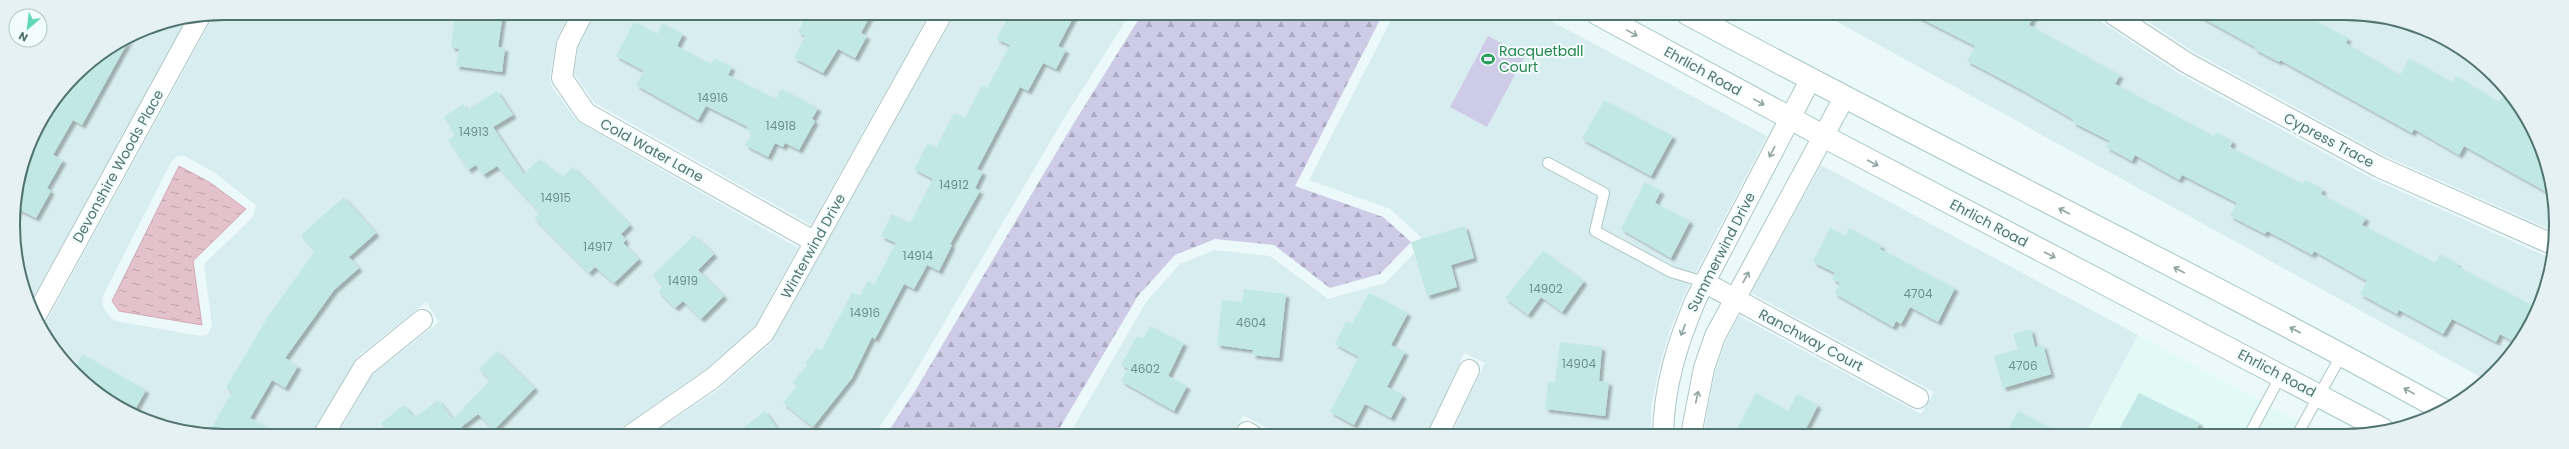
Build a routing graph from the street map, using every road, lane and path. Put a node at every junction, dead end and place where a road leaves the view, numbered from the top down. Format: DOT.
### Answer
graph roads {
  1 [pos="579,20"];
  2 [pos="939,20"];
  3 [pos="1609,20"];
  4 [pos="1699,20"];
  5 [pos="2122,20"];
  6 [pos="197,22"];
  7 [pos="1810,80"];
  8 [pos="1844,98"];
  9 [pos="1789,118"];
  10 [pos="1823,136"];
  11 [pos="1548,162"];
  12 [pos="815,242"];
  13 [pos="2548,242"];
  14 [pos="1704,282"];
  15 [pos="1735,299"];
  16 [pos="39,310"];
  17 [pos="422,320"];
  18 [pos="2342,354"];
  19 [pos="1469,370"];
  20 [pos="2281,375"];
  21 [pos="2320,396"];
  22 [pos="1918,398"];
  23 [pos="2437,407"];
  24 [pos="2377,426"];
  25 [pos="327,429"];
  26 [pos="639,429"];
  27 [pos="1441,429"];
  28 [pos="1663,429"];
  29 [pos="1692,429"];
  30 [pos="2253,429"];
  31 [pos="2301,429"];
  1 -- 12 [label="street, Cold Water Lane"];
  2 -- 12 [label="street, Winterwind Drive"];
  3 -- 9 [label="main road, Ehrlich Road, one-way"];
  4 -- 7 [label="main road"];
  5 -- 13 [label="street, Cypress Trace"];
  6 -- 16 [label="street, Devonshire Woods Place"];
  7 -- 8 [label="main road"];
  7 -- 9 [label="street, Summerwind Drive"];
  8 -- 10 [label="street"];
  18 -- 8 [label="main road, one-way"];
  9 -- 10 [label="main road, Ehrlich Road"];
  9 -- 14 [label="street, Summerwind Drive, one-way"];
  15 -- 10 [label="street, one-way"];
  10 -- 20 [label="main road, Ehrlich Road, one-way"];
  11 -- 14 [label="lane"];
  12 -- 26 [label="street, Winterwind Drive"];
  14 -- 15 [label="street, Ranchway Court"];
  14 -- 28 [label="street, Summerwind Drive, one-way"];
  15 -- 22 [label="street, Ranchway Court"];
  29 -- 15 [label="street, one-way"];
  17 -- 25 [label="street"];
  18 -- 21 [label="lane"];
  23 -- 18 [label="main road, one-way"];
  19 -- 27 [label="street"];
  20 -- 21 [label="main road, Ehrlich Road"];
  20 -- 30 [label="lane"];
  21 -- 24 [label="main road, Ehrlich Road"];
  21 -- 31 [label="lane"];
}
